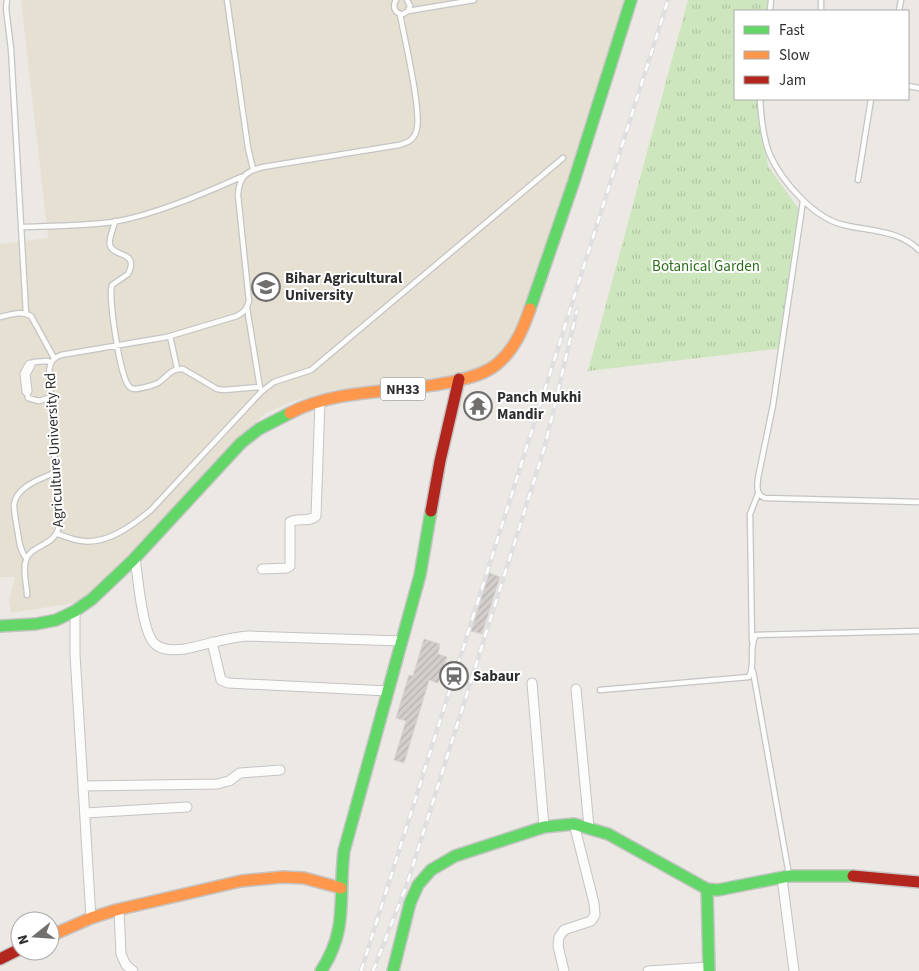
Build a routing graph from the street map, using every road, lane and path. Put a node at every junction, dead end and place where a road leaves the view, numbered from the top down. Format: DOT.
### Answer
graph roads {
  1 [pos="7,0"];
  2 [pos="227,0"];
  3 [pos="396,0"];
  4 [pos="407,0"];
  5 [pos="474,0"];
  6 [pos="631,0"];
  7 [pos="408,11"];
  8 [pos="400,14"];
  9 [pos="760,100"];
  10 [pos="871,100"];
  11 [pos="564,158"];
  12 [pos="253,169"];
  13 [pos="242,177"];
  14 [pos="858,180"];
  15 [pos="803,201"];
  16 [pos="115,221"];
  17 [pos="21,227"];
  18 [pos="919,250"];
  19 [pos="248,308"];
  20 [pos="26,313"];
  21 [pos="0,317"];
  22 [pos="170,336"];
  23 [pos="117,346"];
  24 [pos="54,358"];
  25 [pos="50,364"];
  26 [pos="30,365"];
  27 [pos="177,368"];
  28 [pos="459,379"];
  29 [pos="261,389"];
  30 [pos="27,390"];
  31 [pos="51,397"];
  32 [pos="320,402"];
  33 [pos="56,472"];
  34 [pos="758,494"];
  35 [pos="919,502"];
  36 [pos="58,534"];
  37 [pos="26,558"];
  38 [pos="135,558"];
  39 [pos="262,569"];
  40 [pos="28,595"];
  41 [pos="75,611"];
  42 [pos="0,626"];
  43 [pos="919,632"];
  44 [pos="402,641"];
  45 [pos="752,641"];
  46 [pos="212,642"];
  47 [pos="752,667"];
  48 [pos="532,683"];
  49 [pos="576,689"];
  50 [pos="600,690"];
  51 [pos="388,691"];
  52 [pos="280,770"];
  53 [pos="83,786"];
  54 [pos="187,807"];
  55 [pos="85,813"];
  56 [pos="574,824"];
  57 [pos="544,827"];
  58 [pos="589,827"];
  59 [pos="786,877"];
  60 [pos="919,882"];
  61 [pos="341,888"];
  62 [pos="707,889"];
  63 [pos="119,910"];
  64 [pos="92,918"];
  65 [pos="60,932"];
  66 [pos="709,969"];
  67 [pos="133,971"];
  68 [pos="321,971"];
  69 [pos="393,971"];
  70 [pos="564,971"];
  71 [pos="648,971"];
  72 [pos="794,971"];
  1 -- 17 [label="lane"];
  2 -- 12 [label="lane"];
  3 -- 8 [label="lane"];
  4 -- 7 [label="lane"];
  5 -- 7 [label="lane"];
  6 -- 28 [label="main road, NH33"];
  7 -- 8 [label="lane"];
  8 -- 12 [label="lane"];
  9 -- 15 [label="lane"];
  10 -- 14 [label="lane"];
  11 -- 29 [label="lane"];
  12 -- 13 [label="lane"];
  13 -- 16 [label="lane"];
  13 -- 19 [label="lane"];
  15 -- 18 [label="lane"];
  15 -- 34 [label="lane"];
  16 -- 17 [label="lane"];
  16 -- 23 [label="lane"];
  17 -- 20 [label="lane"];
  19 -- 22 [label="lane, Agriculture University Rd"];
  19 -- 29 [label="lane"];
  20 -- 21 [label="lane"];
  20 -- 24 [label="lane"];
  22 -- 23 [label="lane, Agriculture University Rd"];
  22 -- 27 [label="lane"];
  23 -- 24 [label="lane, Agriculture University Rd"];
  23 -- 27 [label="lane"];
  24 -- 25 [label="lane, Agriculture University Rd"];
  25 -- 26 [label="lane"];
  25 -- 31 [label="lane, Agriculture University Rd"];
  26 -- 30 [label="street"];
  27 -- 29 [label="lane"];
  28 -- 32 [label="main road, NH33"];
  28 -- 44 [label="main road"];
  29 -- 36 [label="lane"];
  30 -- 31 [label="lane"];
  31 -- 33 [label="lane, Agriculture University Rd"];
  32 -- 38 [label="main road, NH33"];
  32 -- 39 [label="street"];
  33 -- 36 [label="lane, Agriculture University Rd"];
  33 -- 37 [label="lane"];
  34 -- 35 [label="lane"];
  34 -- 45 [label="lane"];
  36 -- 37 [label="lane, Agriculture University Rd"];
  37 -- 40 [label="lane"];
  38 -- 41 [label="main road, NH33"];
  38 -- 46 [label="street"];
  41 -- 42 [label="main road, NH33"];
  41 -- 53 [label="street"];
  43 -- 45 [label="lane"];
  44 -- 46 [label="street"];
  44 -- 51 [label="main road"];
  45 -- 47 [label="lane"];
  46 -- 51 [label="street"];
  47 -- 50 [label="lane"];
  47 -- 59 [label="lane"];
  48 -- 57 [label="street"];
  49 -- 58 [label="street"];
  51 -- 61 [label="main road"];
  52 -- 53 [label="street"];
  53 -- 55 [label="street"];
  54 -- 55 [label="street"];
  55 -- 64 [label="street"];
  56 -- 57 [label="main road"];
  56 -- 58 [label="main road"];
  56 -- 70 [label="street"];
  57 -- 69 [label="main road"];
  58 -- 62 [label="main road"];
  59 -- 60 [label="main road"];
  59 -- 62 [label="main road"];
  59 -- 72 [label="street"];
  61 -- 63 [label="main road"];
  61 -- 68 [label="main road"];
  62 -- 66 [label="main road"];
  63 -- 64 [label="main road"];
  63 -- 67 [label="street"];
  64 -- 65 [label="main road"];
  66 -- 71 [label="street"];
}
